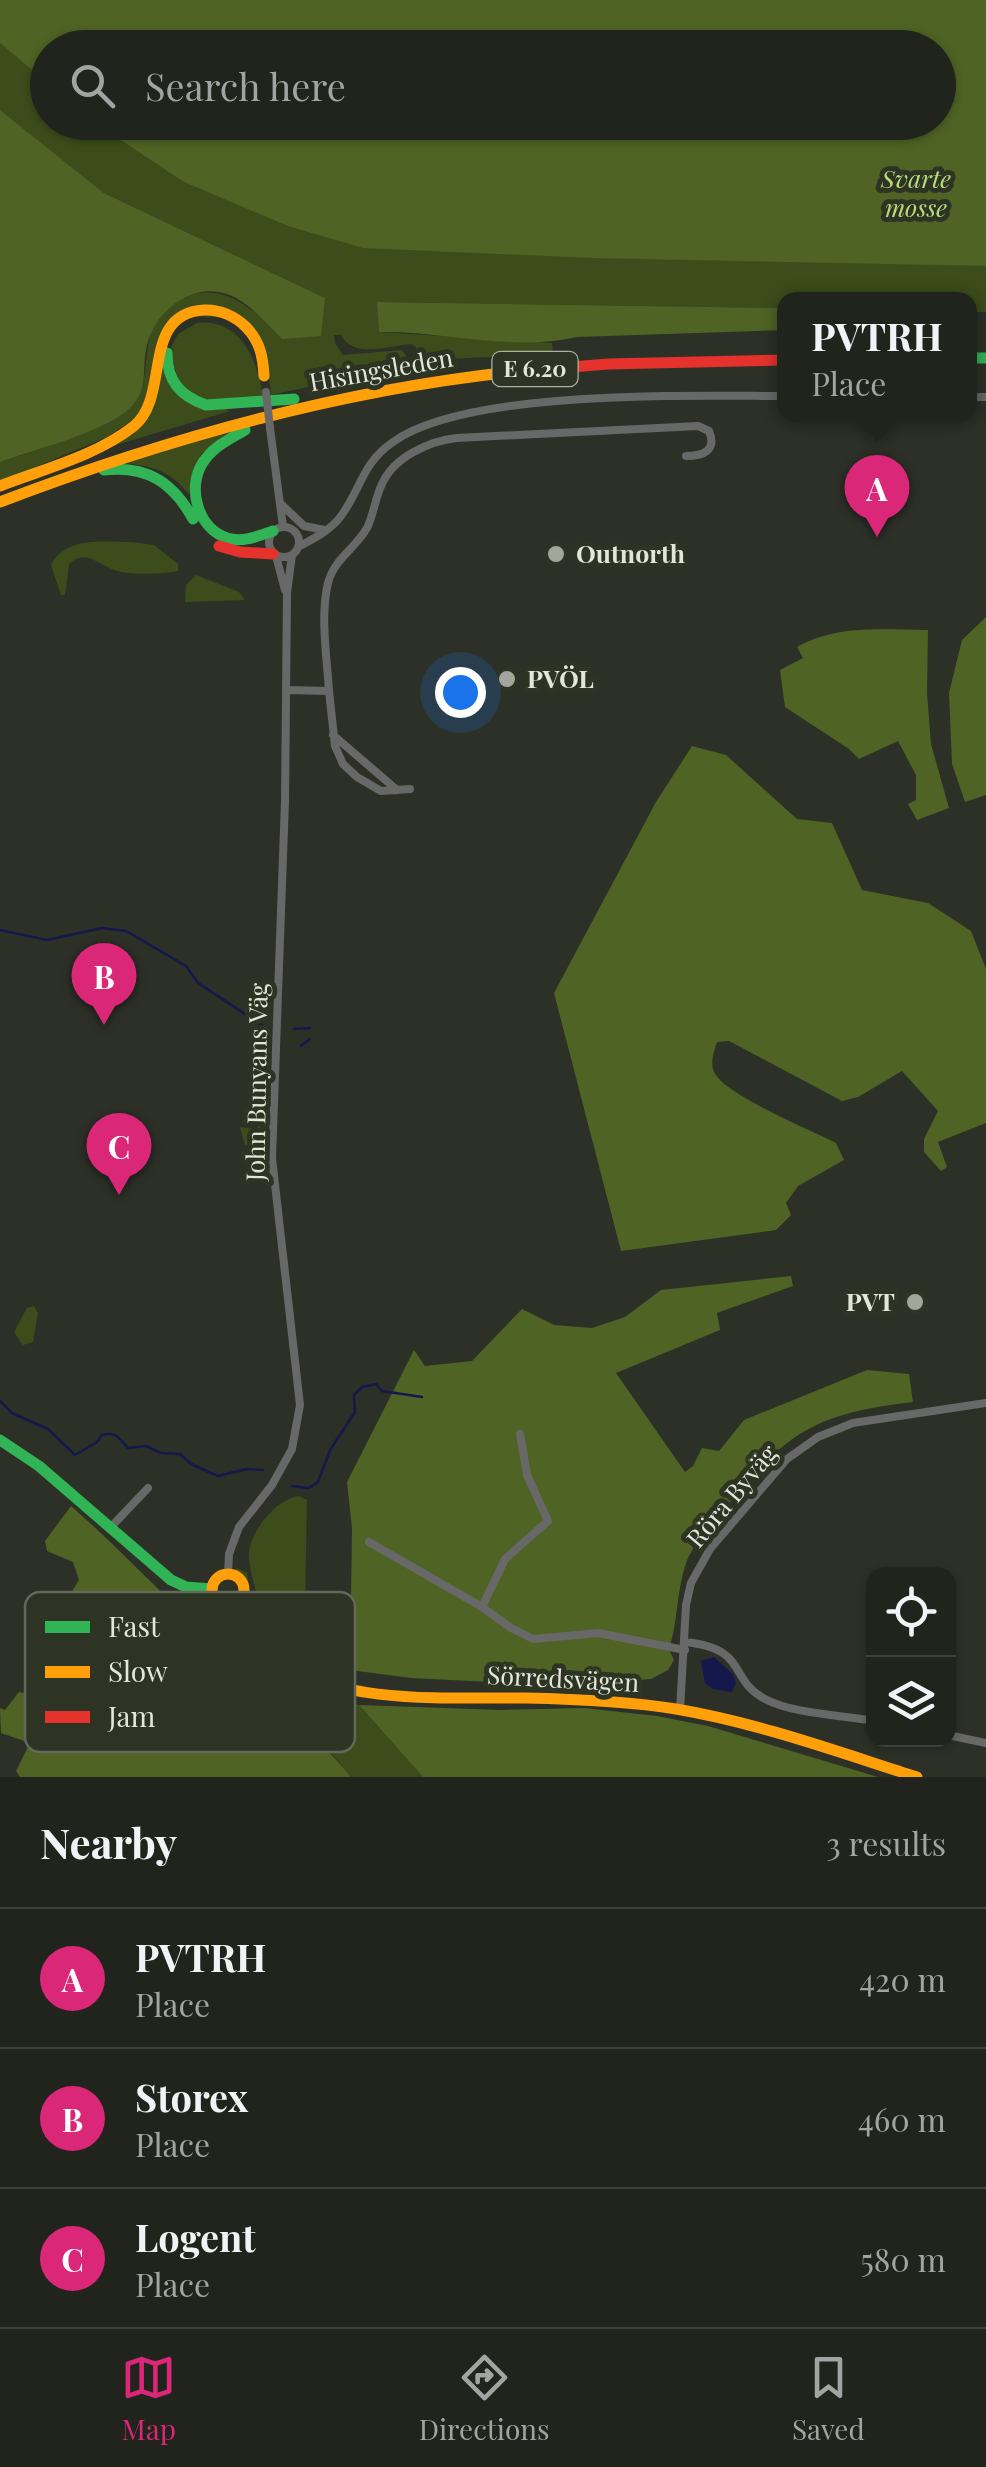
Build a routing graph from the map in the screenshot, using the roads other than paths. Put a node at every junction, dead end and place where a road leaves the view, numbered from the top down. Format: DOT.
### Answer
graph roads {
  1 [pos="777,351"];
  2 [pos="777,360"];
  3 [pos="264,376"];
  4 [pos="777,396"];
  5 [pos="344,397"];
  6 [pos="294,399"];
  7 [pos="686,456"];
  8 [pos="53,480"];
  9 [pos="0,489"];
  10 [pos="0,502"];
  11 [pos="278,502"];
  12 [pos="283,529"];
  13 [pos="325,530"];
  14 [pos="295,551"];
  15 [pos="275,554"];
  16 [pos="287,594"];
  17 [pos="286,690"];
  18 [pos="328,691"];
  19 [pos="333,735"];
  20 [pos="410,789"];
  21 [pos="397,790"];
  22 [pos="986,1402"];
  23 [pos="520,1434"];
  24 [pos="0,1440"];
  25 [pos="148,1488"];
  26 [pos="110,1528"];
  27 [pos="369,1542"];
  28 [pos="228,1574"];
  29 [pos="212,1589"];
  30 [pos="214,1592"];
  31 [pos="243,1592"];
  32 [pos="482,1607"];
  33 [pos="685,1646"];
  34 [pos="355,1689"];
  35 [pos="680,1710"];
  36 [pos="866,1720"];
  37 [pos="956,1737"];
  38 [pos="986,1742"];
  39 [pos="917,1777"];
  1 -- 6 [label="main road, Hisingsleden / E 6.20"];
  2 -- 5 [label="main road, Hisingsleden / E 6.20"];
  3 -- 6 [label="main road"];
  3 -- 9 [label="main road"];
  3 -- 11 [label="street, bridge"];
  4 -- 13 [label="street"];
  5 -- 8 [label="main road, Hisingsleden / E 6.20"];
  5 -- 12 [label="main road"];
  6 -- 9 [label="main road, Hisingsleden / E 6.20"];
  7 -- 18 [label="street"];
  8 -- 10 [label="main road, Hisingsleden / E 6.20"];
  8 -- 15 [label="main road"];
  11 -- 12 [label="street"];
  11 -- 13 [label="street"];
  12 -- 13 [label="street"];
  12 -- 14 [label="street"];
  12 -- 15 [label="street, John Bunyans Väg"];
  13 -- 14 [label="street"];
  14 -- 15 [label="street"];
  14 -- 16 [label="street, John Bunyans Väg"];
  15 -- 16 [label="street, John Bunyans Väg"];
  16 -- 17 [label="street, John Bunyans Väg"];
  17 -- 18 [label="street"];
  17 -- 28 [label="street, John Bunyans Väg"];
  18 -- 19 [label="street"];
  19 -- 21 [label="street"];
  19 -- 21 [label="street"];
  20 -- 21 [label="street"];
  22 -- 33 [label="street, Röra Byväg"];
  23 -- 32 [label="street"];
  24 -- 26 [label="main road, Sörredsvägen"];
  25 -- 26 [label="street"];
  26 -- 29 [label="main road, Sörredsvägen"];
  27 -- 32 [label="street"];
  28 -- 29 [label="main road"];
  28 -- 31 [label="main road, Sörredsvägen"];
  29 -- 30 [label="main road, Sörredsvägen"];
  32 -- 33 [label="street"];
  33 -- 35 [label="street, Röra Byväg"];
  33 -- 36 [label="street"];
  34 -- 35 [label="main road, Sörredsvägen"];
  35 -- 39 [label="main road, Sörredsvägen"];
  37 -- 38 [label="street"];
}
